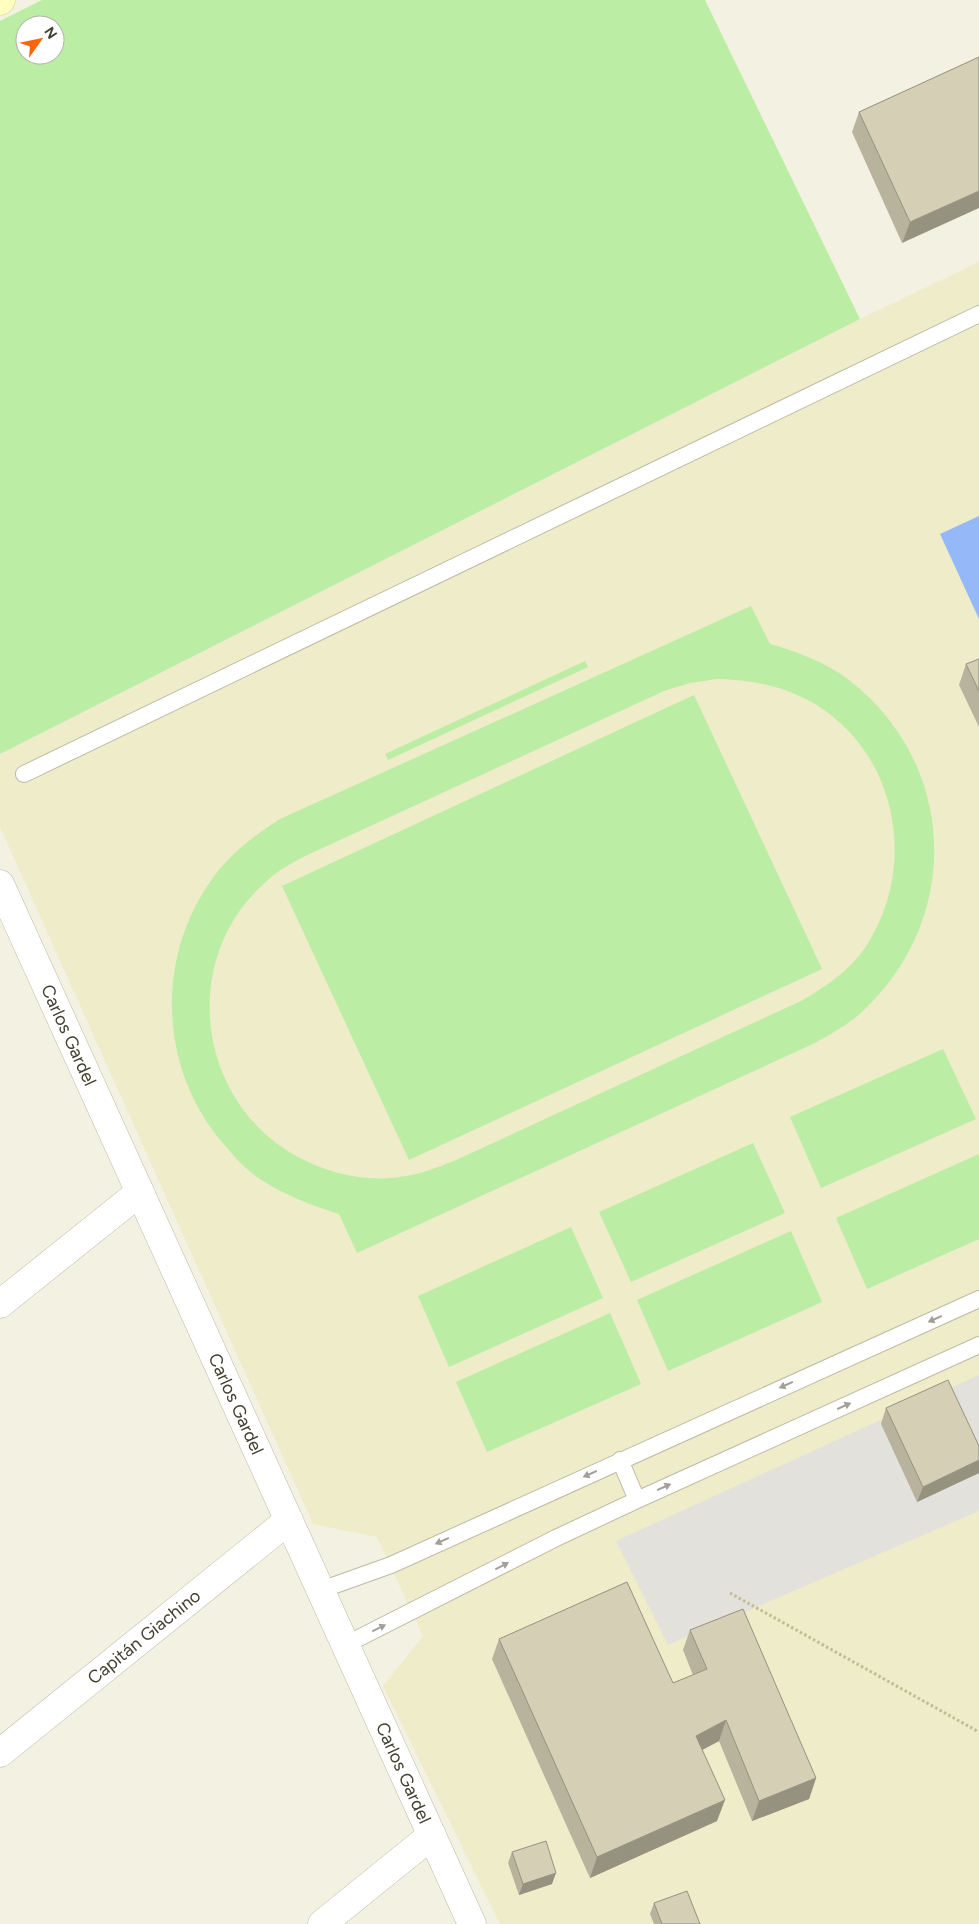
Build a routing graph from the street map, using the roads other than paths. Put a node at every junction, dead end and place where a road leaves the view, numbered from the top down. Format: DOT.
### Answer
graph roads {
  1 [pos="979,314"];
  2 [pos="24,774"];
  3 [pos="0,884"];
  4 [pos="140,1192"];
  5 [pos="979,1299"];
  6 [pos="0,1304"];
  7 [pos="979,1345"];
  8 [pos="620,1460"];
  9 [pos="637,1500"];
  10 [pos="289,1520"];
  11 [pos="321,1590"];
  12 [pos="345,1645"];
  13 [pos="0,1753"];
  14 [pos="432,1835"];
  15 [pos="322,1924"];
  16 [pos="472,1924"];
  1 -- 2 [label="lane"];
  3 -- 4 [label="street, Carlos Gardel"];
  4 -- 6 [label="street"];
  4 -- 10 [label="street, Carlos Gardel"];
  5 -- 8 [label="lane, one-way"];
  9 -- 7 [label="lane, one-way"];
  8 -- 9 [label="lane"];
  8 -- 11 [label="lane, one-way"];
  12 -- 9 [label="lane, one-way"];
  10 -- 11 [label="street, Carlos Gardel"];
  10 -- 13 [label="street, Capitán Giachino"];
  11 -- 12 [label="street, Carlos Gardel"];
  12 -- 14 [label="street, Carlos Gardel"];
  14 -- 15 [label="street"];
  14 -- 16 [label="street, Carlos Gardel"];
}
